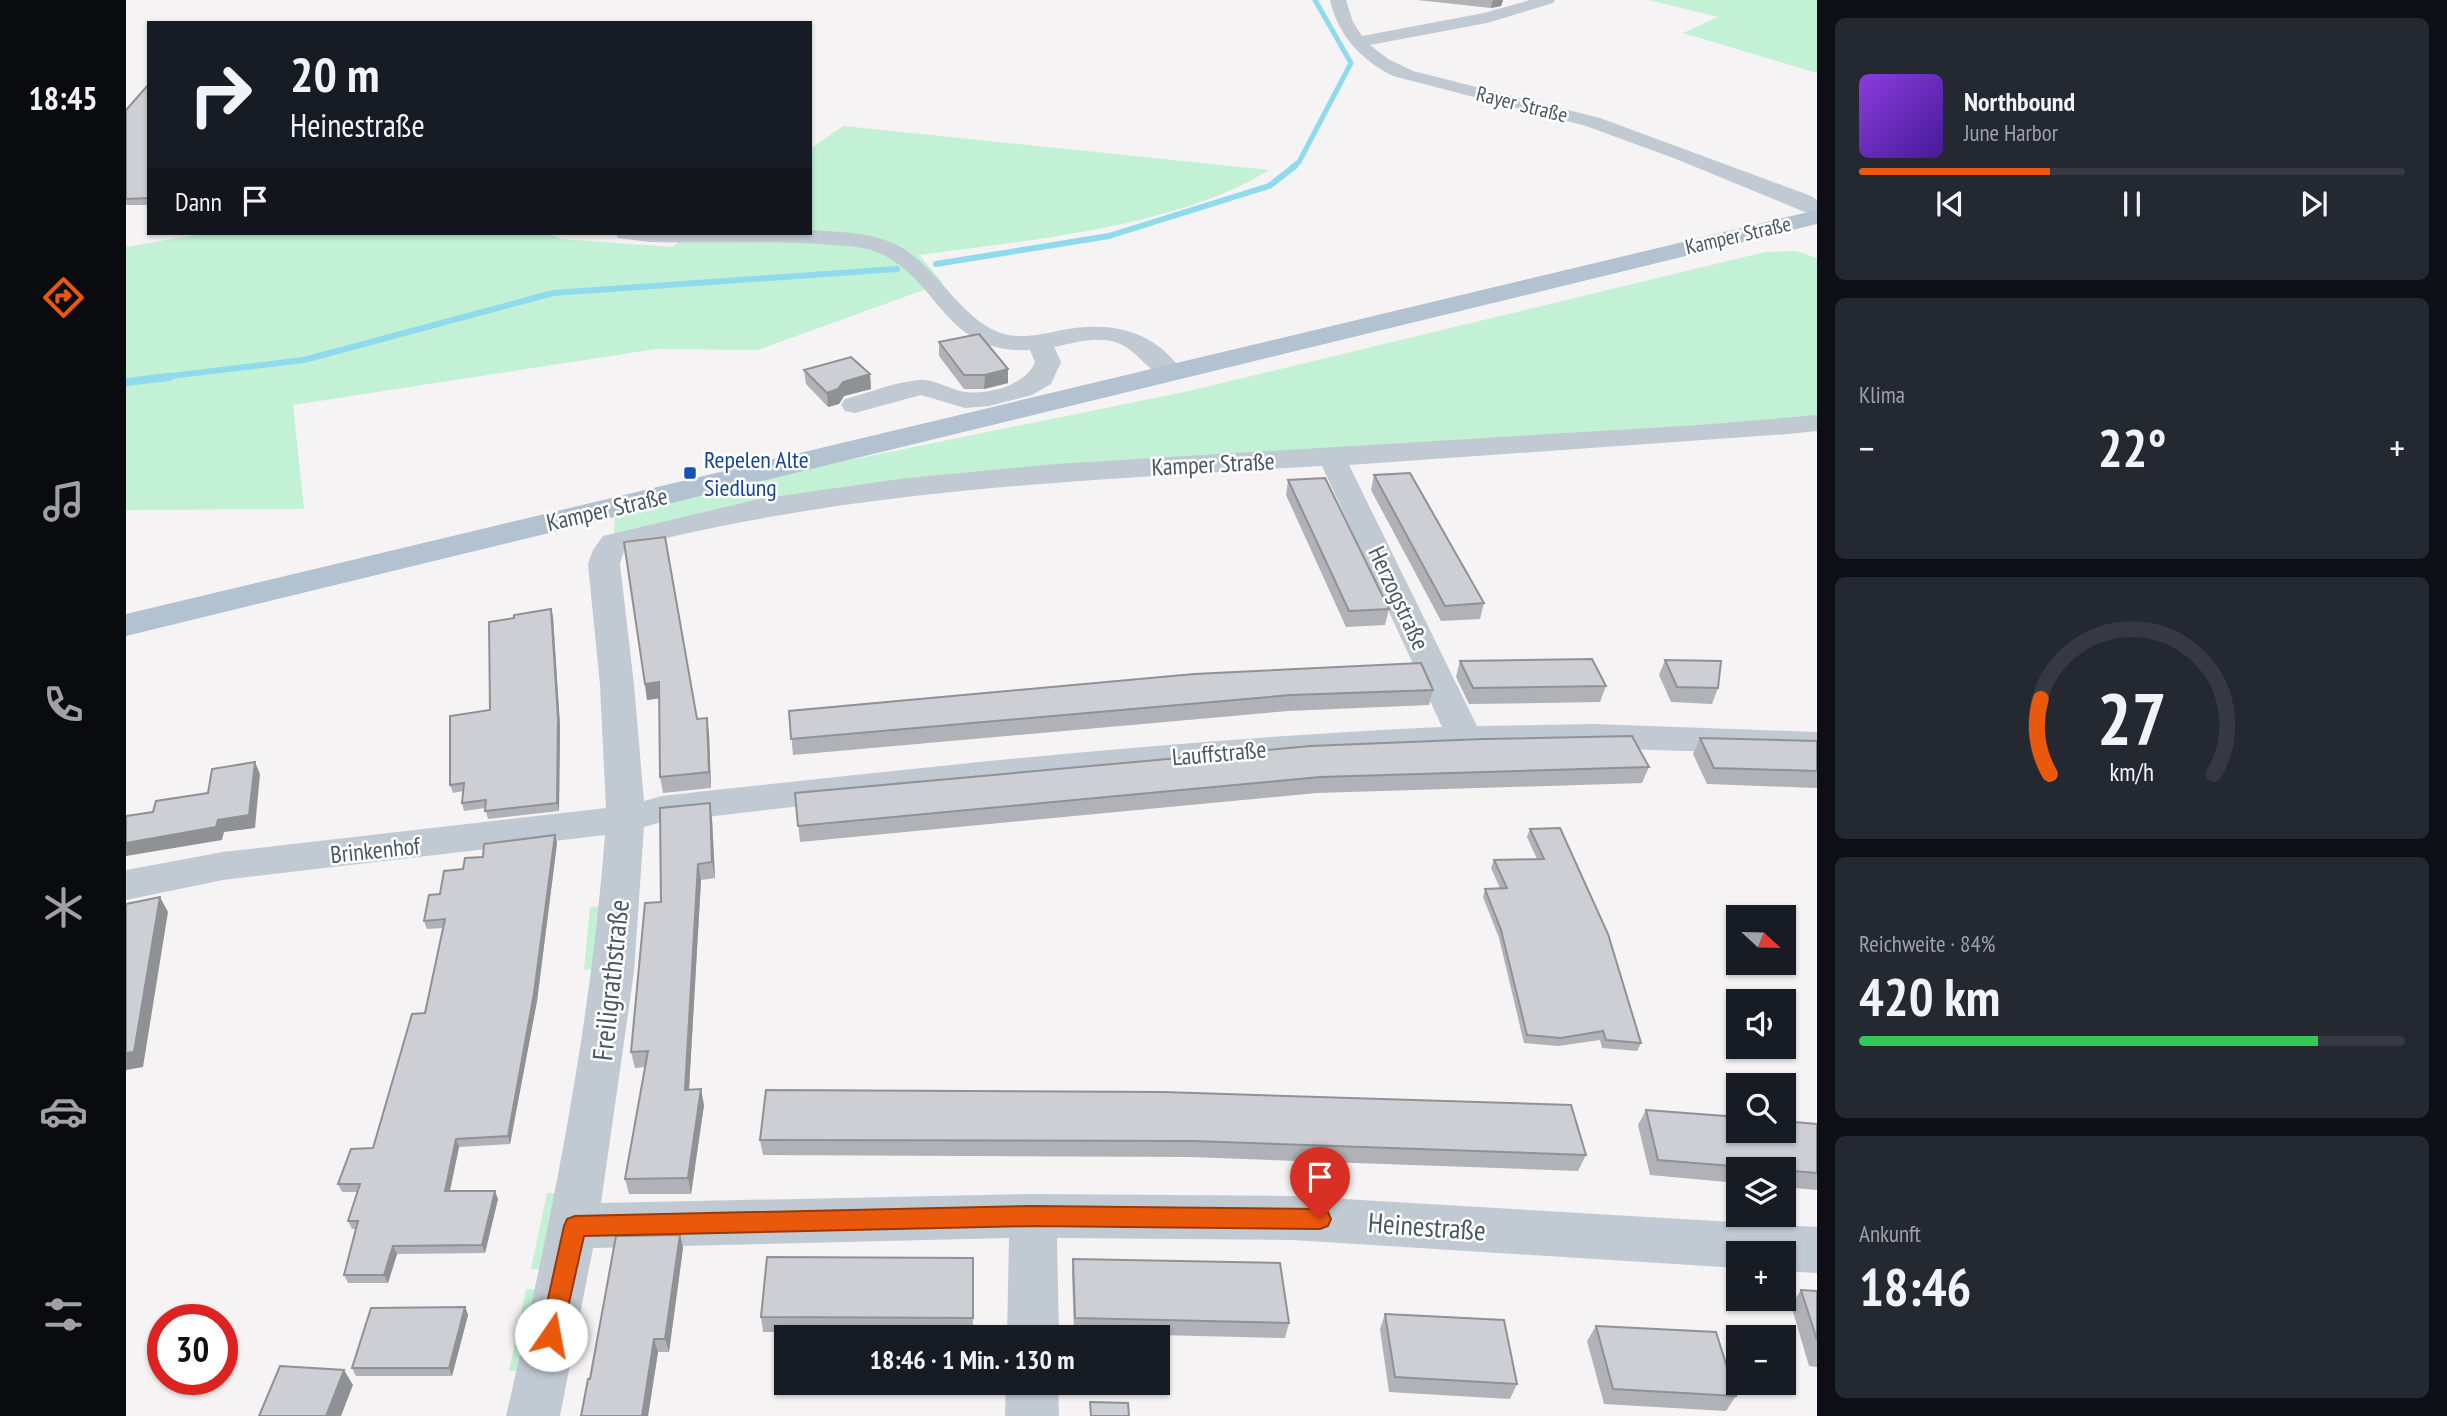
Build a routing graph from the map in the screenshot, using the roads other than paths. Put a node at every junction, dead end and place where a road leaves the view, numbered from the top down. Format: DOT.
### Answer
graph roads {
  1 [pos="1338,0"];
  2 [pos="1547,0"];
  3 [pos="1358,42"];
  4 [pos="1813,220"];
  5 [pos="738,235"];
  6 [pos="1040,343"];
  7 [pos="1170,372"];
  8 [pos="855,405"];
  9 [pos="1817,423"];
  10 [pos="1332,458"];
  11 [pos="614,542"];
  12 [pos="126,625"];
  13 [pos="1465,738"];
  14 [pos="1817,744"];
  15 [pos="625,819"];
  16 [pos="126,885"];
  17 [pos="1033,1216"];
  18 [pos="575,1226"];
  19 [pos="1817,1250"];
  20 [pos="1033,1325"];
  21 [pos="1032,1395"];
  22 [pos="533,1416"];
  23 [pos="1032,1416"];
  1 -- 3 [label="street, Rayer Straße"];
  2 -- 3 [label="street"];
  3 -- 4 [label="street, Rayer Straße"];
  4 -- 7 [label="main road, Kamper Straße"];
  5 -- 6 [label="street"];
  6 -- 7 [label="street"];
  6 -- 8 [label="street"];
  7 -- 12 [label="main road, Kamper Straße"];
  9 -- 10 [label="street, Kamper Straße"];
  10 -- 11 [label="street, Kamper Straße"];
  10 -- 13 [label="street, Herzogstraße"];
  11 -- 15 [label="street, Freiligrathstraße"];
  13 -- 14 [label="street, Lauffstraße"];
  13 -- 15 [label="street, Lauffstraße"];
  15 -- 16 [label="street, Brinkenhof"];
  15 -- 18 [label="street, Freiligrathstraße"];
  17 -- 18 [label="street, Heinestraße"];
  17 -- 19 [label="street, Heinestraße"];
  17 -- 20 [label="street"];
  18 -- 22 [label="street, Freiligrathstraße"];
  21 -- 23 [label="street"];
}
